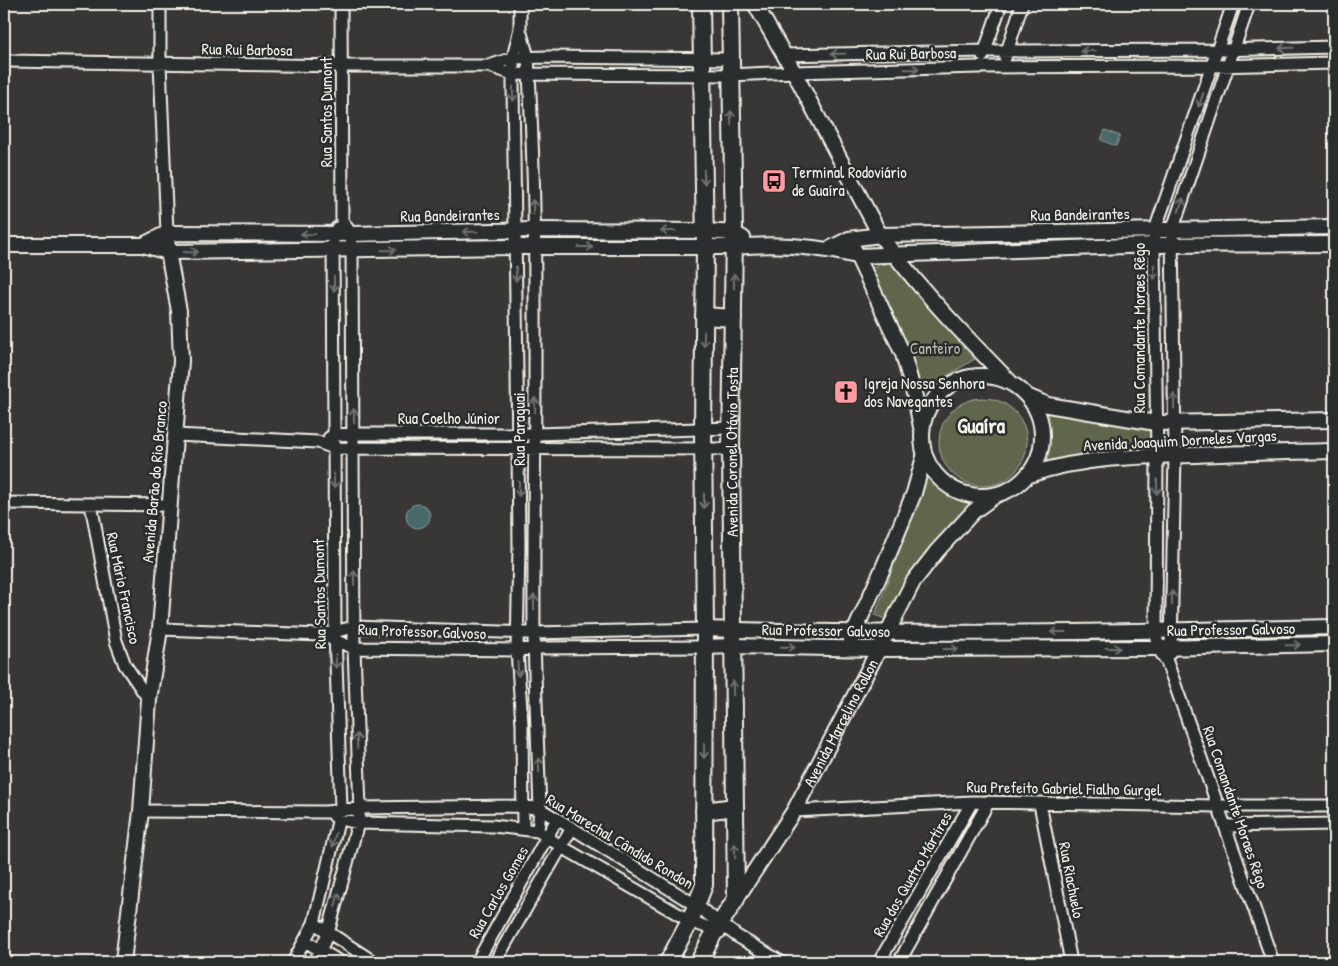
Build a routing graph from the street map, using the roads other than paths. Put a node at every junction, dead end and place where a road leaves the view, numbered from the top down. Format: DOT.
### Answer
graph roads {
  1 [pos="160,4"];
  2 [pos="341,4"];
  3 [pos="520,4"];
  4 [pos="701,4"];
  5 [pos="730,4"];
  6 [pos="755,4"];
  7 [pos="1001,4"];
  8 [pos="1022,4"];
  9 [pos="1232,4"];
  10 [pos="1249,4"];
  11 [pos="520,28"];
  12 [pos="1334,47"];
  13 [pos="1217,50"];
  14 [pos="1234,50"];
  15 [pos="985,51"];
  16 [pos="1108,51"];
  17 [pos="1006,52"];
  18 [pos="886,53"];
  19 [pos="783,55"];
  20 [pos="528,57"];
  21 [pos="513,58"];
  22 [pos="613,58"];
  23 [pos="702,58"];
  24 [pos="730,59"];
  25 [pos="4,61"];
  26 [pos="1334,63"];
  27 [pos="160,64"];
  28 [pos="1228,65"];
  29 [pos="342,66"];
  30 [pos="489,66"];
  31 [pos="1107,66"];
  32 [pos="1213,66"];
  33 [pos="979,67"];
  34 [pos="1002,67"];
  35 [pos="885,70"];
  36 [pos="794,72"];
  37 [pos="513,74"];
  38 [pos="530,74"];
  39 [pos="612,74"];
  40 [pos="702,75"];
  41 [pos="730,76"];
  42 [pos="1184,146"];
  43 [pos="532,148"];
  44 [pos="514,149"];
  45 [pos="1200,150"];
  46 [pos="342,220"];
  47 [pos="1334,227"];
  48 [pos="1289,228"];
  49 [pos="1244,229"];
  50 [pos="516,230"];
  51 [pos="534,230"];
  52 [pos="1155,230"];
  53 [pos="614,231"];
  54 [pos="1172,231"];
  55 [pos="439,232"];
  56 [pos="166,233"];
  57 [pos="334,234"];
  58 [pos="351,234"];
  59 [pos="976,234"];
  60 [pos="880,235"];
  61 [pos="705,239"];
  62 [pos="849,239"];
  63 [pos="734,240"];
  64 [pos="1289,244"];
  65 [pos="1334,244"];
  66 [pos="4,245"];
  67 [pos="143,245"];
  68 [pos="1154,245"];
  69 [pos="1244,245"];
  70 [pos="1172,246"];
  71 [pos="515,247"];
  72 [pos="534,247"];
  73 [pos="613,247"];
  74 [pos="438,249"];
  75 [pos="829,249"];
  76 [pos="334,250"];
  77 [pos="352,250"];
  78 [pos="168,252"];
  79 [pos="976,252"];
  80 [pos="894,254"];
  81 [pos="857,256"];
  82 [pos="704,316"];
  83 [pos="733,318"];
  84 [pos="535,341"];
  85 [pos="517,342"];
  86 [pos="1010,382"];
  87 [pos="1029,398"];
  88 [pos="1334,420"];
  89 [pos="1156,423"];
  90 [pos="1175,423"];
  91 [pos="732,428"];
  92 [pos="702,429"];
  93 [pos="921,430"];
  94 [pos="354,434"];
  95 [pos="518,434"];
  96 [pos="536,434"];
  97 [pos="176,435"];
  98 [pos="334,435"];
  99 [pos="318,442"];
  100 [pos="334,448"];
  101 [pos="354,448"];
  102 [pos="518,448"];
  103 [pos="704,448"];
  104 [pos="535,449"];
  105 [pos="731,449"];
  106 [pos="1334,451"];
  107 [pos="1175,455"];
  108 [pos="1157,456"];
  109 [pos="924,457"];
  110 [pos="1029,475"];
  111 [pos="996,496"];
  112 [pos="4,503"];
  113 [pos="91,504"];
  114 [pos="170,504"];
  115 [pos="732,532"];
  116 [pos="704,535"];
  117 [pos="354,627"];
  118 [pos="1330,627"];
  119 [pos="160,629"];
  120 [pos="705,629"];
  121 [pos="1266,629"];
  122 [pos="1172,631"];
  123 [pos="517,632"];
  124 [pos="995,632"];
  125 [pos="1156,632"];
  126 [pos="534,633"];
  127 [pos="854,633"];
  128 [pos="888,633"];
  129 [pos="335,636"];
  130 [pos="733,638"];
  131 [pos="1330,644"];
  132 [pos="1267,645"];
  133 [pos="704,647"];
  134 [pos="354,648"];
  135 [pos="535,648"];
  136 [pos="1164,648"];
  137 [pos="847,649"];
  138 [pos="995,649"];
  139 [pos="517,650"];
  140 [pos="880,650"];
  141 [pos="149,700"];
  142 [pos="537,723"];
  143 [pos="522,725"];
  144 [pos="972,802"];
  145 [pos="988,803"];
  146 [pos="1040,804"];
  147 [pos="524,806"];
  148 [pos="1218,806"];
  149 [pos="1307,806"];
  150 [pos="1334,806"];
  151 [pos="360,808"];
  152 [pos="735,808"];
  153 [pos="540,809"];
  154 [pos="141,811"];
  155 [pos="704,811"];
  156 [pos="794,811"];
  157 [pos="340,814"];
  158 [pos="557,819"];
  159 [pos="358,822"];
  160 [pos="1334,824"];
  161 [pos="1308,825"];
  162 [pos="1225,826"];
  163 [pos="572,828"];
  164 [pos="523,829"];
  165 [pos="543,834"];
  166 [pos="562,847"];
  167 [pos="631,864"];
  168 [pos="620,880"];
  169 [pos="736,900"];
  170 [pos="694,914"];
  171 [pos="314,923"];
  172 [pos="718,927"];
  173 [pos="328,933"];
  174 [pos="305,941"];
  175 [pos="321,951"];
  176 [pos="123,962"];
  177 [pos="293,962"];
  178 [pos="315,962"];
  179 [pos="340,962"];
  180 [pos="374,962"];
  181 [pos="477,962"];
  182 [pos="495,962"];
  183 [pos="668,962"];
  184 [pos="699,962"];
  185 [pos="781,962"];
  186 [pos="879,962"];
  187 [pos="899,962"];
  188 [pos="1071,962"];
  189 [pos="1273,962"];
  1 -- 27 [label="street, Avenida Barão do Rio Branco"];
  2 -- 29 [label="street, Rua Santos Dumont"];
  3 -- 11 [label="street, Rua Paraguai"];
  4 -- 23 [label="main road, Avenida Coronel Otávio Tosta"];
  5 -- 24 [label="main road, Avenida Coronel Otávio Tosta"];
  6 -- 19 [label="street"];
  7 -- 15 [label="street"];
  8 -- 17 [label="street"];
  9 -- 13 [label="street, Rua Comandante Moraes Rêgo"];
  10 -- 14 [label="street, Rua Comandante Moraes Rêgo"];
  11 -- 20 [label="street, Rua Paraguai"];
  11 -- 21 [label="street, Rua Paraguai"];
  12 -- 14 [label="street, Rua Rui Barbosa, one-way"];
  13 -- 14 [label="street, Rua Rui Barbosa"];
  13 -- 16 [label="street, Rua Rui Barbosa"];
  13 -- 32 [label="street, Rua Comandante Moraes Rêgo"];
  14 -- 28 [label="street, Rua Comandante Moraes Rêgo"];
  15 -- 17 [label="street, Rua Rui Barbosa"];
  15 -- 18 [label="street, Rua Rui Barbosa"];
  15 -- 33 [label="street"];
  16 -- 17 [label="street, Rua Rui Barbosa, one-way"];
  16 -- 31 [label="street"];
  17 -- 34 [label="street"];
  18 -- 19 [label="street, Rua Rui Barbosa, one-way"];
  18 -- 35 [label="street"];
  19 -- 36 [label="street"];
  20 -- 21 [label="street, Rua Rui Barbosa"];
  20 -- 22 [label="street, Rua Rui Barbosa"];
  20 -- 38 [label="street, Rua Paraguai"];
  21 -- 30 [label="street, Rua Rui Barbosa"];
  21 -- 37 [label="street, Rua Paraguai"];
  22 -- 23 [label="street, Rua Rui Barbosa"];
  22 -- 39 [label="street"];
  23 -- 24 [label="street, Rua Rui Barbosa"];
  23 -- 40 [label="main road, Avenida Coronel Otávio Tosta"];
  24 -- 41 [label="main road, Avenida Coronel Otávio Tosta"];
  25 -- 27 [label="street, Rua Rui Barbosa"];
  26 -- 28 [label="street, Rua Rui Barbosa"];
  27 -- 29 [label="street, Rua Rui Barbosa"];
  27 -- 56 [label="street, Avenida Barão do Rio Branco"];
  28 -- 32 [label="street, Rua Rui Barbosa"];
  28 -- 45 [label="street, Rua Comandante Moraes Rêgo"];
  29 -- 30 [label="street, Rua Rui Barbosa"];
  29 -- 46 [label="street, Rua Santos Dumont"];
  30 -- 37 [label="street, Rua Rui Barbosa"];
  31 -- 32 [label="street, Rua Rui Barbosa"];
  31 -- 34 [label="street, Rua Rui Barbosa"];
  32 -- 42 [label="street, Rua Comandante Moraes Rêgo, one-way"];
  33 -- 34 [label="street, Rua Rui Barbosa"];
  35 -- 33 [label="street, Rua Rui Barbosa, one-way"];
  35 -- 36 [label="street, Rua Rui Barbosa"];
  36 -- 41 [label="street, Rua Rui Barbosa"];
  36 -- 60 [label="street"];
  37 -- 38 [label="street, Rua Rui Barbosa"];
  37 -- 44 [label="street, Rua Paraguai, one-way"];
  38 -- 39 [label="street, Rua Rui Barbosa"];
  38 -- 43 [label="street, Rua Paraguai"];
  39 -- 40 [label="street, Rua Rui Barbosa"];
  40 -- 41 [label="street, Rua Rui Barbosa"];
  40 -- 61 [label="main road, Avenida Coronel Otávio Tosta, one-way"];
  63 -- 41 [label="main road, Avenida Coronel Otávio Tosta, one-way"];
  42 -- 45 [label="street"];
  42 -- 52 [label="street, Rua Comandante Moraes Rêgo"];
  43 -- 44 [label="street"];
  51 -- 43 [label="street, Rua Paraguai, one-way"];
  44 -- 50 [label="street, Rua Paraguai"];
  54 -- 45 [label="street, Rua Comandante Moraes Rêgo, one-way"];
  46 -- 57 [label="street, Rua Santos Dumont"];
  46 -- 58 [label="street"];
  47 -- 48 [label="street, Rua Bandeirantes"];
  48 -- 49 [label="street, Rua Bandeirantes"];
  48 -- 64 [label="street"];
  49 -- 54 [label="street, Rua Bandeirantes"];
  49 -- 69 [label="street"];
  50 -- 51 [label="street, Rua Bandeirantes"];
  50 -- 55 [label="street, Rua Bandeirantes, one-way"];
  50 -- 71 [label="street, Rua Paraguai"];
  51 -- 53 [label="street, Rua Bandeirantes"];
  51 -- 72 [label="street, Rua Paraguai"];
  52 -- 54 [label="street, Rua Bandeirantes"];
  52 -- 59 [label="street, Rua Bandeirantes"];
  52 -- 68 [label="street, Rua Comandante Moraes Rêgo"];
  61 -- 53 [label="street, Rua Bandeirantes, one-way"];
  53 -- 73 [label="street"];
  54 -- 70 [label="street, Rua Comandante Moraes Rêgo"];
  55 -- 58 [label="street, Rua Bandeirantes"];
  55 -- 74 [label="street"];
  57 -- 56 [label="street, Rua Bandeirantes, one-way"];
  56 -- 67 [label="street, Rua Bandeirantes"];
  56 -- 78 [label="street, Avenida Barão do Rio Branco"];
  57 -- 58 [label="street, Rua Bandeirantes"];
  57 -- 76 [label="street, Rua Santos Dumont"];
  58 -- 77 [label="street"];
  59 -- 60 [label="street, Rua Bandeirantes"];
  59 -- 79 [label="street"];
  60 -- 62 [label="street, Rua Bandeirantes"];
  60 -- 80 [label="street"];
  61 -- 63 [label="street, Rua Bandeirantes"];
  61 -- 73 [label="street, Rua Bandeirantes"];
  61 -- 82 [label="main road, Avenida Coronel Otávio Tosta"];
  62 -- 75 [label="street, Rua Bandeirantes"];
  62 -- 81 [label="street"];
  63 -- 75 [label="street, Rua Bandeirantes"];
  83 -- 63 [label="main road, Avenida Coronel Otávio Tosta, one-way"];
  64 -- 65 [label="street, Rua Bandeirantes"];
  64 -- 69 [label="street, Rua Bandeirantes"];
  66 -- 67 [label="street, Rua Bandeirantes"];
  67 -- 78 [label="street, Rua Bandeirantes"];
  68 -- 70 [label="street, Rua Bandeirantes"];
  68 -- 79 [label="street, Rua Bandeirantes"];
  68 -- 89 [label="street, Rua Comandante Moraes Rêgo, one-way"];
  69 -- 70 [label="street, Rua Bandeirantes"];
  90 -- 70 [label="street, Rua Comandante Moraes Rêgo, one-way"];
  71 -- 72 [label="street, Rua Bandeirantes"];
  71 -- 74 [label="street, Rua Bandeirantes"];
  71 -- 85 [label="street, Rua Paraguai, one-way"];
  72 -- 73 [label="street, Rua Bandeirantes, one-way"];
  72 -- 84 [label="street, Rua Paraguai"];
  77 -- 74 [label="street, Rua Bandeirantes, one-way"];
  75 -- 81 [label="street, Rua Bandeirantes"];
  76 -- 77 [label="street, Rua Bandeirantes"];
  78 -- 76 [label="street, Rua Bandeirantes, one-way"];
  76 -- 98 [label="street, Rua Santos Dumont, one-way"];
  94 -- 77 [label="street, one-way"];
  78 -- 97 [label="street, Avenida Barão do Rio Branco"];
  79 -- 80 [label="street, Rua Bandeirantes"];
  80 -- 81 [label="street, Rua Bandeirantes"];
  80 -- 86 [label="street"];
  81 -- 93 [label="street"];
  82 -- 83 [label="main road"];
  82 -- 92 [label="main road, Avenida Coronel Otávio Tosta, one-way"];
  83 -- 91 [label="main road, Avenida Coronel Otávio Tosta"];
  84 -- 85 [label="street"];
  96 -- 84 [label="street, Rua Paraguai, one-way"];
  85 -- 95 [label="street, Rua Paraguai"];
  86 -- 87 [label="street"];
  86 -- 93 [label="street"];
  87 -- 89 [label="street, Avenida Joaquim Dorneles Vargas"];
  87 -- 110 [label="street"];
  88 -- 90 [label="street, Avenida Joaquim Dorneles Vargas"];
  89 -- 90 [label="street, Avenida Joaquim Dorneles Vargas"];
  89 -- 108 [label="street, Rua Comandante Moraes Rêgo"];
  90 -- 107 [label="street, Rua Comandante Moraes Rêgo"];
  91 -- 92 [label="street, Rua Coelho Júnior"];
  91 -- 105 [label="main road, Avenida Coronel Otávio Tosta"];
  92 -- 96 [label="street, Rua Coelho Júnior"];
  92 -- 103 [label="main road, Avenida Coronel Otávio Tosta"];
  93 -- 109 [label="street"];
  94 -- 95 [label="street, Rua Coelho Júnior"];
  94 -- 98 [label="street, Rua Coelho Júnior"];
  94 -- 101 [label="street"];
  95 -- 96 [label="street, Rua Coelho Júnior"];
  95 -- 102 [label="street, Rua Paraguai"];
  96 -- 104 [label="street, Rua Paraguai"];
  97 -- 99 [label="street, Rua Coelho Júnior"];
  97 -- 114 [label="street, Avenida Barão do Rio Branco"];
  98 -- 99 [label="street, Rua Coelho Júnior"];
  98 -- 100 [label="street, Rua Santos Dumont"];
  99 -- 100 [label="street, Rua Coelho Júnior"];
  100 -- 101 [label="street, Rua Coelho Júnior"];
  100 -- 129 [label="street, Rua Santos Dumont, one-way"];
  101 -- 102 [label="street, Rua Coelho Júnior"];
  117 -- 101 [label="street, one-way"];
  102 -- 104 [label="street, Rua Coelho Júnior"];
  102 -- 123 [label="street, Rua Paraguai, one-way"];
  103 -- 104 [label="street, Rua Coelho Júnior"];
  103 -- 105 [label="street, Rua Coelho Júnior"];
  103 -- 116 [label="main road, Avenida Coronel Otávio Tosta, one-way"];
  126 -- 104 [label="street, Rua Paraguai, one-way"];
  105 -- 115 [label="main road, Avenida Coronel Otávio Tosta"];
  106 -- 107 [label="street, Avenida Joaquim Dorneles Vargas"];
  107 -- 108 [label="street, Avenida Joaquim Dorneles Vargas"];
  122 -- 107 [label="street, Rua Comandante Moraes Rêgo, one-way"];
  108 -- 110 [label="street, Avenida Joaquim Dorneles Vargas"];
  108 -- 125 [label="street, Rua Comandante Moraes Rêgo, one-way"];
  109 -- 111 [label="street"];
  109 -- 127 [label="street, Avenida Marcelino Rollon"];
  110 -- 111 [label="street"];
  111 -- 128 [label="street, Avenida Marcelino Rollon"];
  112 -- 113 [label="street"];
  113 -- 114 [label="street"];
  113 -- 141 [label="street, Rua Mário Francisco"];
  114 -- 119 [label="street, Avenida Barão do Rio Branco"];
  115 -- 116 [label="main road"];
  115 -- 130 [label="main road, Avenida Coronel Otávio Tosta"];
  116 -- 120 [label="main road, Avenida Coronel Otávio Tosta"];
  117 -- 123 [label="street, Rua Professor Galvoso"];
  117 -- 129 [label="street, Rua Professor Galvoso"];
  117 -- 134 [label="street"];
  118 -- 121 [label="street, Rua Professor Galvoso"];
  118 -- 131 [label="street"];
  119 -- 129 [label="street, Rua Professor Galvoso"];
  119 -- 141 [label="street, Avenida Barão do Rio Branco"];
  120 -- 126 [label="street, Rua Professor Galvoso"];
  120 -- 130 [label="street, Rua Professor Galvoso"];
  120 -- 133 [label="main road, Avenida Coronel Otávio Tosta"];
  121 -- 122 [label="street, Rua Professor Galvoso"];
  121 -- 132 [label="street"];
  122 -- 125 [label="street, Rua Professor Galvoso"];
  122 -- 136 [label="street, Rua Comandante Moraes Rêgo"];
  123 -- 126 [label="street, Rua Professor Galvoso"];
  123 -- 139 [label="street, Rua Paraguai"];
  125 -- 124 [label="street, Rua Professor Galvoso, one-way"];
  124 -- 128 [label="street, Rua Professor Galvoso"];
  124 -- 138 [label="street"];
  125 -- 136 [label="street, Rua Comandante Moraes Rêgo"];
  126 -- 135 [label="street, Rua Paraguai"];
  127 -- 128 [label="street, Rua Professor Galvoso"];
  127 -- 130 [label="street, Rua Professor Galvoso"];
  127 -- 137 [label="street, Avenida Marcelino Rollon"];
  128 -- 140 [label="street, Avenida Marcelino Rollon"];
  129 -- 134 [label="street, Rua Professor Galvoso"];
  129 -- 157 [label="street, Rua Santos Dumont, one-way"];
  130 -- 133 [label="street, Rua Professor Galvoso"];
  130 -- 137 [label="street, Rua Professor Galvoso, one-way"];
  152 -- 130 [label="main road, Avenida Coronel Otávio Tosta, one-way"];
  132 -- 131 [label="street, Rua Professor Galvoso, one-way"];
  132 -- 136 [label="street, Rua Professor Galvoso"];
  133 -- 135 [label="street, Rua Professor Galvoso"];
  133 -- 155 [label="main road, Avenida Coronel Otávio Tosta, one-way"];
  134 -- 139 [label="street, Rua Professor Galvoso"];
  151 -- 134 [label="street, one-way"];
  135 -- 139 [label="street, Rua Professor Galvoso"];
  135 -- 142 [label="street, Rua Paraguai"];
  138 -- 136 [label="street, Rua Professor Galvoso, one-way"];
  136 -- 148 [label="street, Rua Comandante Moraes Rêgo"];
  137 -- 140 [label="street, Rua Professor Galvoso"];
  140 -- 138 [label="street, Rua Professor Galvoso, one-way"];
  139 -- 143 [label="street, Rua Paraguai, one-way"];
  140 -- 156 [label="street, Avenida Marcelino Rollon"];
  141 -- 154 [label="street, Avenida Barão do Rio Branco"];
  142 -- 143 [label="street"];
  153 -- 142 [label="street, Rua Paraguai, one-way"];
  143 -- 147 [label="street, Rua Paraguai"];
  144 -- 145 [label="street, Rua Prefeito Gabriel Fialho Gurgel"];
  144 -- 156 [label="street, Rua Prefeito Gabriel Fialho Gurgel"];
  144 -- 186 [label="street, Rua dos Quatro Mártires"];
  145 -- 146 [label="street, Rua Prefeito Gabriel Fialho Gurgel"];
  145 -- 187 [label="street, Rua dos Quatro Mártires"];
  146 -- 148 [label="street, Rua Prefeito Gabriel Fialho Gurgel"];
  146 -- 188 [label="street, Rua Riachuelo"];
  147 -- 151 [label="street, Rua Marechal Cândido Rondon"];
  147 -- 153 [label="street, Rua Marechal Cândido Rondon"];
  147 -- 164 [label="street, Rua Paraguai"];
  148 -- 149 [label="street, Rua Prefeito Gabriel Fialho Gurgel"];
  148 -- 162 [label="street, Rua Comandante Moraes Rêgo"];
  149 -- 150 [label="street, Rua Prefeito Gabriel Fialho Gurgel"];
  149 -- 161 [label="street"];
  151 -- 157 [label="street, Rua Marechal Cândido Rondon"];
  151 -- 159 [label="street"];
  152 -- 155 [label="main road"];
  169 -- 152 [label="main road, Avenida Coronel Otávio Tosta, one-way"];
  153 -- 158 [label="street, Rua Marechal Cândido Rondon"];
  153 -- 165 [label="street, Rua Paraguai"];
  154 -- 157 [label="street, Rua Marechal Cândido Rondon"];
  154 -- 176 [label="street, Avenida Barão do Rio Branco"];
  155 -- 170 [label="main road, Avenida Coronel Otávio Tosta"];
  156 -- 169 [label="street, Avenida Marcelino Rollon"];
  157 -- 159 [label="street, Rua Marechal Cândido Rondon"];
  157 -- 171 [label="street, Rua Santos Dumont, one-way"];
  158 -- 163 [label="street, Rua Marechal Cândido Rondon"];
  158 -- 165 [label="street, Rua Carlos Gomes"];
  159 -- 164 [label="street, Rua Marechal Cândido Rondon"];
  173 -- 159 [label="street, one-way"];
  160 -- 161 [label="street"];
  161 -- 162 [label="street"];
  162 -- 189 [label="street, Rua Comandante Moraes Rêgo"];
  163 -- 166 [label="street, Rua Carlos Gomes"];
  163 -- 167 [label="street, Rua Marechal Cândido Rondon"];
  164 -- 165 [label="street, Rua Marechal Cândido Rondon"];
  165 -- 166 [label="street, Rua Marechal Cândido Rondon"];
  165 -- 181 [label="street, Rua Carlos Gomes"];
  166 -- 168 [label="street, Rua Marechal Cândido Rondon"];
  166 -- 182 [label="street, Rua Carlos Gomes"];
  167 -- 168 [label="street"];
  167 -- 170 [label="street, Rua Marechal Cândido Rondon"];
  168 -- 170 [label="street, Rua Marechal Cândido Rondon"];
  169 -- 172 [label="main road, Avenida Marcelino Rollon"];
  170 -- 172 [label="street, Rua Marechal Cândido Rondon"];
  170 -- 172 [label="street, Rua Marechal Cândido Rondon"];
  170 -- 183 [label="main road"];
  171 -- 173 [label="street"];
  171 -- 174 [label="street, Rua Santos Dumont"];
  172 -- 184 [label="main road, Avenida Marcelino Rollon"];
  172 -- 185 [label="street, Rua Marechal Cândido Rondon"];
  173 -- 175 [label="street"];
  173 -- 180 [label="street"];
  174 -- 175 [label="street"];
  174 -- 177 [label="street, Rua Santos Dumont"];
  175 -- 178 [label="street"];
  175 -- 179 [label="street"];
}
